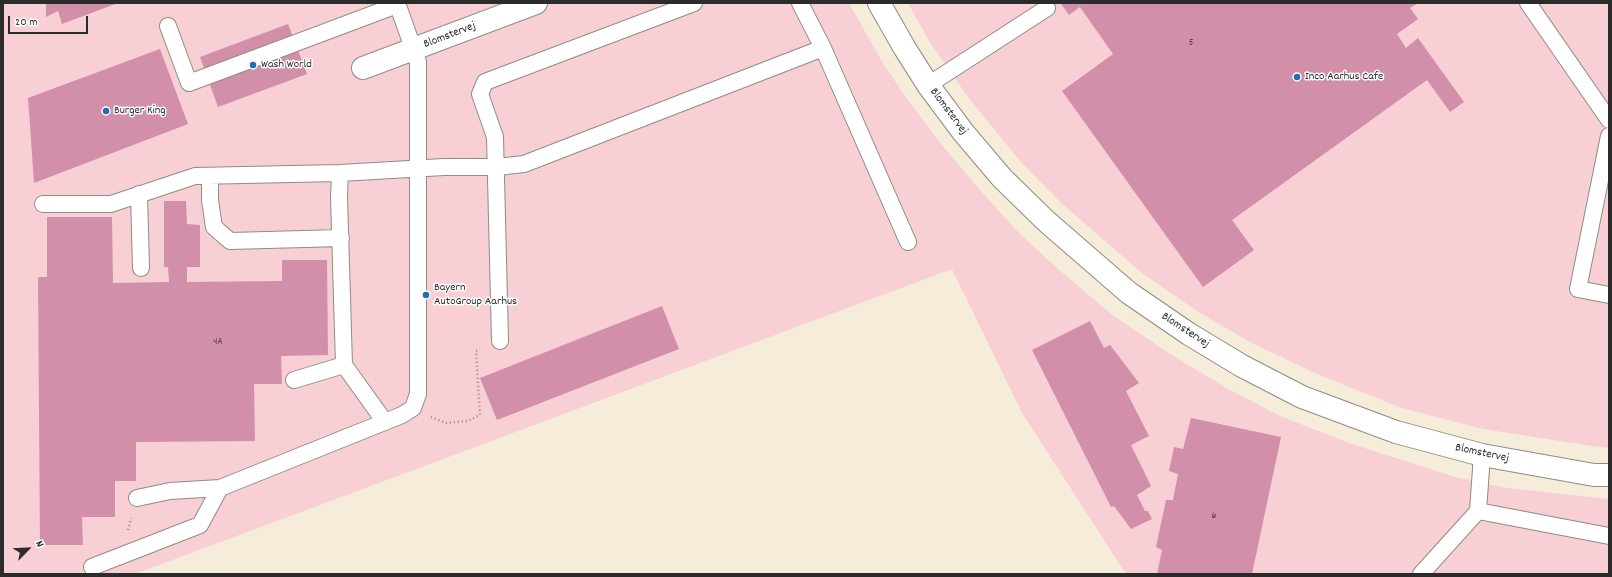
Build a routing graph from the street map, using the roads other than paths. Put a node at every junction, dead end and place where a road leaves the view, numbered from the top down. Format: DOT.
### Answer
graph roads {
  1 [pos="536,3"];
  2 [pos="694,3"];
  3 [pos="800,3"];
  4 [pos="879,3"];
  5 [pos="1528,3"];
  6 [pos="397,4"];
  7 [pos="1047,8"];
  8 [pos="168,26"];
  9 [pos="823,48"];
  10 [pos="414,49"];
  11 [pos="363,68"];
  12 [pos="928,85"];
  13 [pos="1609,120"];
  14 [pos="1609,136"];
  15 [pos="497,167"];
  16 [pos="418,168"];
  17 [pos="340,173"];
  18 [pos="210,176"];
  19 [pos="139,194"];
  20 [pos="43,204"];
  21 [pos="340,238"];
  22 [pos="908,242"];
  23 [pos="141,268"];
  24 [pos="1609,296"];
  25 [pos="500,341"];
  26 [pos="344,365"];
  27 [pos="294,380"];
  28 [pos="385,422"];
  29 [pos="1482,455"];
  30 [pos="1609,475"];
  31 [pos="220,488"];
  32 [pos="137,498"];
  33 [pos="1478,511"];
  34 [pos="1609,536"];
  35 [pos="92,566"];
  36 [pos="1421,574"];
  1 -- 10 [label="street, Blomstervej"];
  2 -- 15 [label="lane"];
  3 -- 9 [label="lane"];
  4 -- 12 [label="street, Blomstervej"];
  5 -- 13 [label="lane"];
  6 -- 8 [label="lane"];
  6 -- 10 [label="lane"];
  7 -- 12 [label="lane"];
  9 -- 15 [label="lane"];
  9 -- 22 [label="lane"];
  10 -- 11 [label="street, Blomstervej"];
  10 -- 16 [label="lane"];
  12 -- 29 [label="street, Blomstervej"];
  14 -- 24 [label="lane"];
  15 -- 16 [label="lane"];
  15 -- 25 [label="lane"];
  16 -- 17 [label="lane"];
  16 -- 28 [label="lane"];
  17 -- 18 [label="lane"];
  17 -- 21 [label="lane"];
  18 -- 19 [label="lane"];
  18 -- 21 [label="lane"];
  19 -- 20 [label="lane"];
  19 -- 23 [label="lane"];
  21 -- 26 [label="lane"];
  26 -- 27 [label="lane"];
  26 -- 28 [label="lane"];
  28 -- 31 [label="lane"];
  29 -- 30 [label="street, Blomstervej"];
  29 -- 33 [label="lane"];
  31 -- 32 [label="lane"];
  31 -- 35 [label="lane"];
  33 -- 34 [label="lane"];
  33 -- 36 [label="lane"];
}
